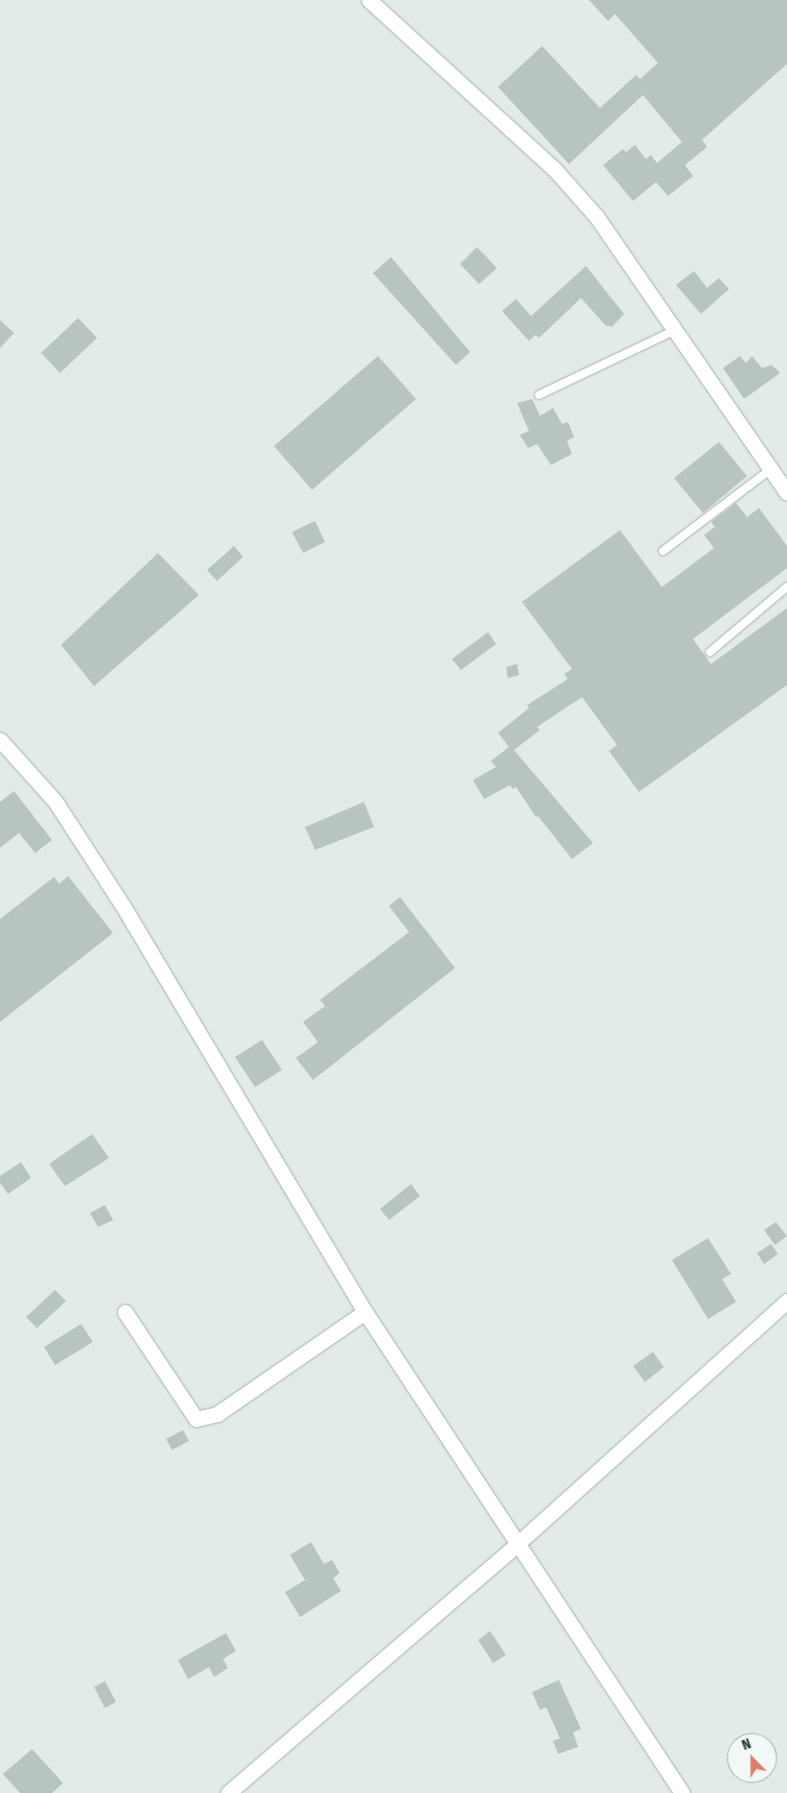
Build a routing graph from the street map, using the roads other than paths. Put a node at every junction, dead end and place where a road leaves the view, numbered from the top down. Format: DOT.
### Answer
graph roads {
  1 [pos="369,0"];
  2 [pos="675,330"];
  3 [pos="539,395"];
  4 [pos="771,470"];
  5 [pos="787,493"];
  6 [pos="663,550"];
  7 [pos="787,587"];
  8 [pos="710,652"];
  9 [pos="0,740"];
  10 [pos="787,1301"];
  11 [pos="125,1312"];
  12 [pos="365,1312"];
  13 [pos="516,1545"];
  14 [pos="228,1793"];
  15 [pos="682,1793"];
  1 -- 2 [label="street"];
  2 -- 3 [label="lane"];
  2 -- 4 [label="street"];
  4 -- 5 [label="street"];
  4 -- 6 [label="lane"];
  7 -- 8 [label="lane"];
  9 -- 12 [label="street"];
  10 -- 13 [label="street"];
  11 -- 12 [label="street"];
  12 -- 13 [label="street"];
  13 -- 14 [label="street"];
  13 -- 15 [label="street"];
}
